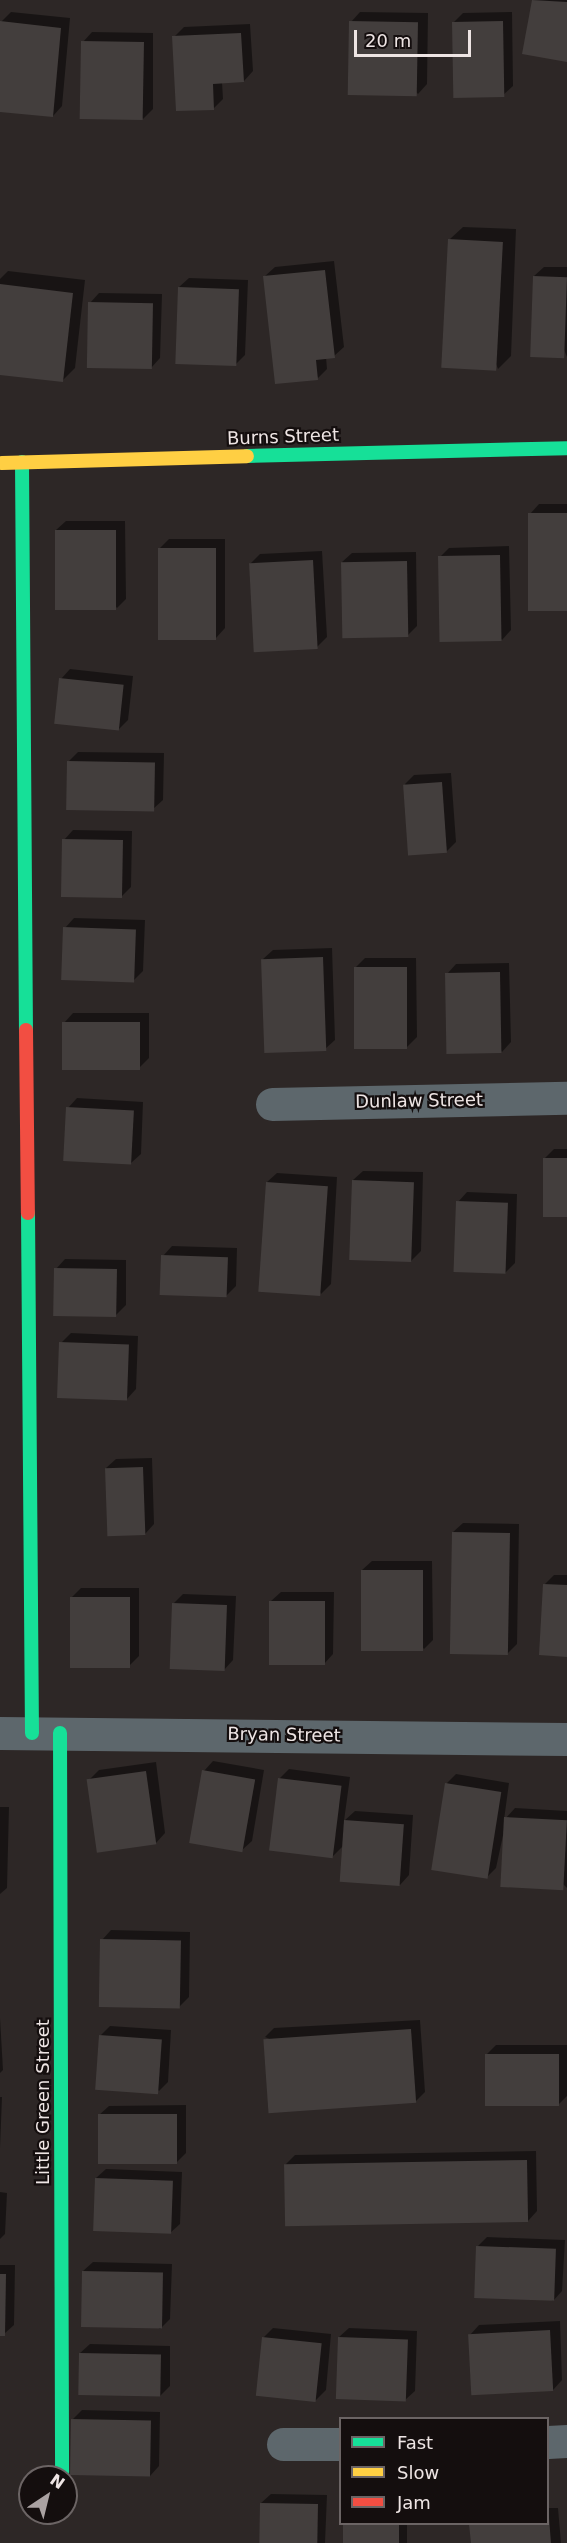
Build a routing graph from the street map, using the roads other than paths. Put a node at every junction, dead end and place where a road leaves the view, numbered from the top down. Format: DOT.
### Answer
graph roads {
  1 [pos="567,448"];
  2 [pos="22,462"];
  3 [pos="0,463"];
  4 [pos="567,1098"];
  5 [pos="272,1104"];
  6 [pos="0,1733"];
  7 [pos="46,1733"];
  8 [pos="567,1739"];
  9 [pos="567,2441"];
  10 [pos="549,2442"];
  11 [pos="283,2444"];
  12 [pos="339,2444"];
  13 [pos="62,2465"];
  1 -- 2 [label="street, Burns Street"];
  2 -- 3 [label="street, Burns Street"];
  2 -- 7 [label="street, Little Green Street"];
  4 -- 5 [label="street, Dunlaw Street"];
  6 -- 7 [label="street, Bryan Street"];
  7 -- 8 [label="street, Bryan Street"];
  7 -- 13 [label="street, Little Green Street"];
  9 -- 10 [label="street"];
  11 -- 12 [label="street"];
}
